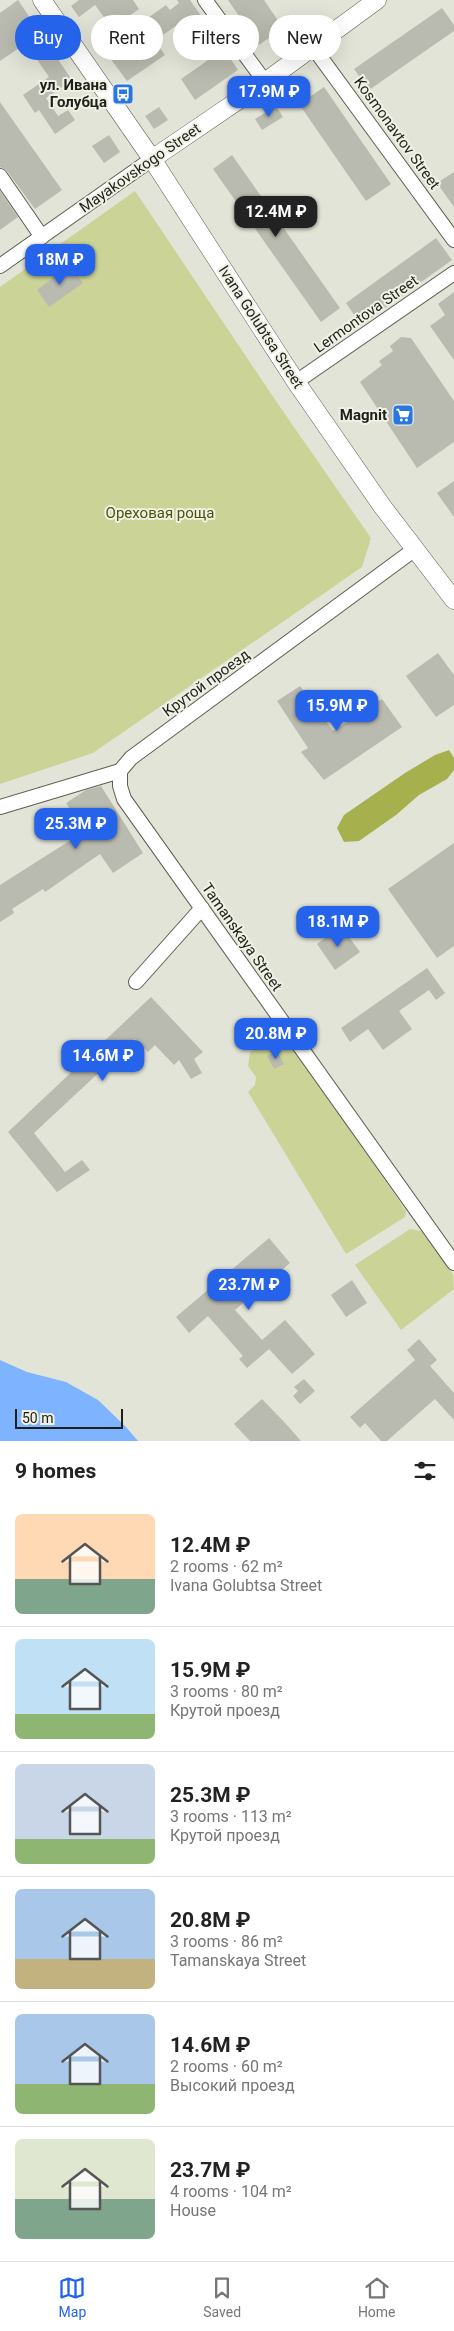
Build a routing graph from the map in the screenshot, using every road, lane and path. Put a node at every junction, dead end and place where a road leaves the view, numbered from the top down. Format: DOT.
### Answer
graph roads {
  1 [pos="42,0"];
  2 [pos="205,0"];
  3 [pos="377,0"];
  4 [pos="341,26"];
  5 [pos="295,60"];
  6 [pos="322,60"];
  7 [pos="264,82"];
  8 [pos="152,159"];
  9 [pos="0,176"];
  10 [pos="42,237"];
  11 [pos="454,240"];
  12 [pos="0,266"];
  13 [pos="454,273"];
  14 [pos="296,382"];
  15 [pos="415,549"];
  16 [pos="454,600"];
  17 [pos="120,771"];
  18 [pos="0,808"];
  19 [pos="202,908"];
  20 [pos="136,982"];
  21 [pos="454,1263"];
  1 -- 8 [label="street, Ivana Golubtsa Street"];
  2 -- 7 [label="street"];
  3 -- 4 [label="street, Mayakovskogo Street"];
  5 -- 7 [label="street, Mayakovskogo Street"];
  6 -- 11 [label="street, Kosmonavtov Street"];
  7 -- 8 [label="street, Mayakovskogo Street"];
  8 -- 10 [label="street, Mayakovskogo Street"];
  8 -- 14 [label="street, Ivana Golubtsa Street"];
  9 -- 10 [label="street"];
  10 -- 12 [label="street, Mayakovskogo Street"];
  13 -- 14 [label="street, Lermontova Street"];
  14 -- 15 [label="street, Ivana Golubtsa Street"];
  15 -- 16 [label="street, Ivana Golubtsa Street"];
  15 -- 17 [label="street, Крутой проезд"];
  17 -- 18 [label="street, Крутой проезд"];
  17 -- 19 [label="street, Tamanskaya Street"];
  19 -- 20 [label="street"];
  19 -- 21 [label="street, Tamanskaya Street"];
}
